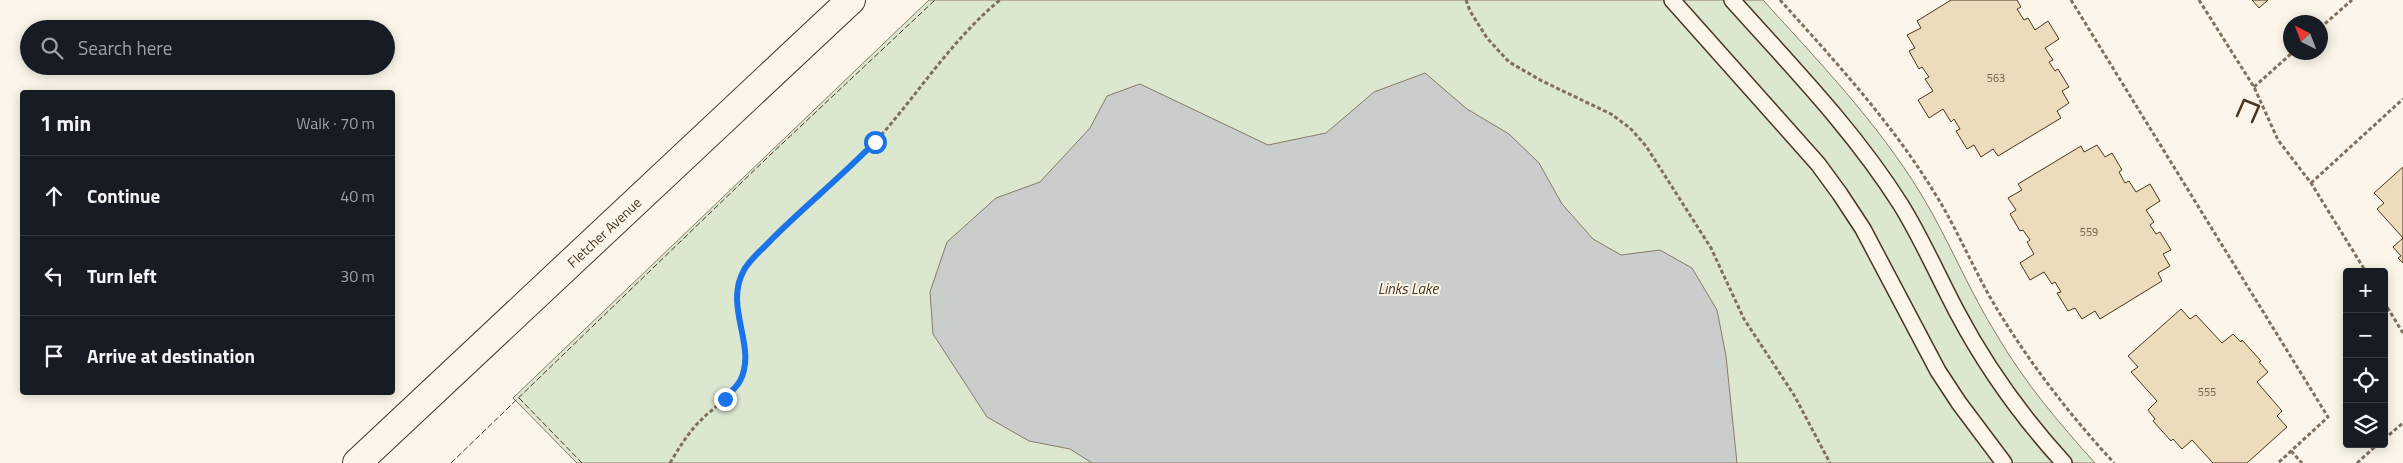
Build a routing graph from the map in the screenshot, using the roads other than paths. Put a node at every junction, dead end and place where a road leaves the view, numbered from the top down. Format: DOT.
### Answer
graph roads {
  1 [pos="851,0"];
  2 [pos="1672,0"];
  3 [pos="1732,0"];
  4 [pos="357,463"];
  5 [pos="2004,463"];
  6 [pos="2064,463"];
  1 -- 4 [label="street, Fletcher Avenue"];
  2 -- 5 [label="lane"];
  3 -- 6 [label="lane"];
}
